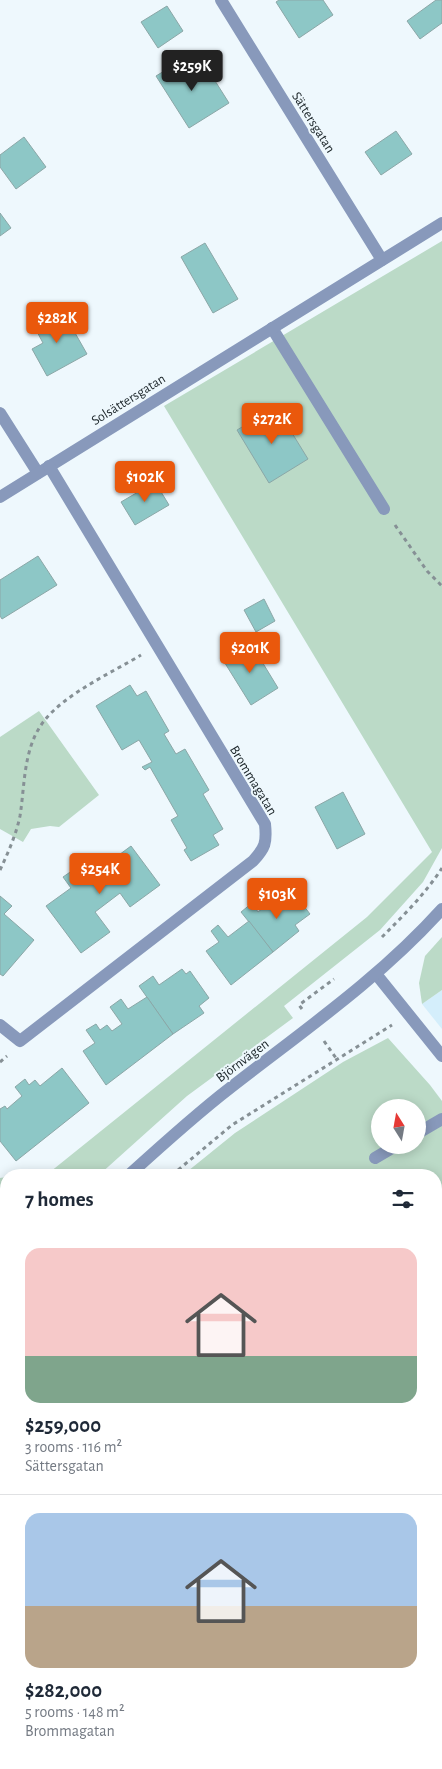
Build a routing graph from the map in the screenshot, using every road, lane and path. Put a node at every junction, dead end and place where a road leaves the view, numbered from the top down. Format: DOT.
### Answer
graph roads {
  1 [pos="221,0"];
  2 [pos="442,223"];
  3 [pos="382,260"];
  4 [pos="272,328"];
  5 [pos="0,413"];
  6 [pos="43,469"];
  7 [pos="0,496"];
  8 [pos="384,508"];
  9 [pos="442,586"];
  10 [pos="156,646"];
  11 [pos="0,870"];
  12 [pos="442,910"];
  13 [pos="376,974"];
  14 [pos="410,1014"];
  15 [pos="0,1025"];
  16 [pos="442,1056"];
  17 [pos="442,1119"];
  18 [pos="426,1128"];
  19 [pos="382,1154"];
  20 [pos="375,1158"];
  21 [pos="135,1169"];
  22 [pos="179,1169"];
  1 -- 3 [label="street, Sättersgatan"];
  2 -- 3 [label="street, Solsättersgatan"];
  3 -- 4 [label="street, Solsättersgatan"];
  4 -- 6 [label="street, Solsättersgatan"];
  4 -- 8 [label="street"];
  5 -- 6 [label="street, Brommagatan"];
  6 -- 7 [label="street, Solsättersgatan"];
  6 -- 10 [label="street, Brommagatan"];
  8 -- 9 [label="path"];
  10 -- 11 [label="path"];
  10 -- 15 [label="street, Brommagatan"];
  12 -- 13 [label="street, Björnvägen"];
  13 -- 14 [label="street"];
  13 -- 21 [label="street, Björnvägen"];
  14 -- 16 [label="street"];
  14 -- 22 [label="path"];
  17 -- 18 [label="street"];
  19 -- 20 [label="street"];
}
